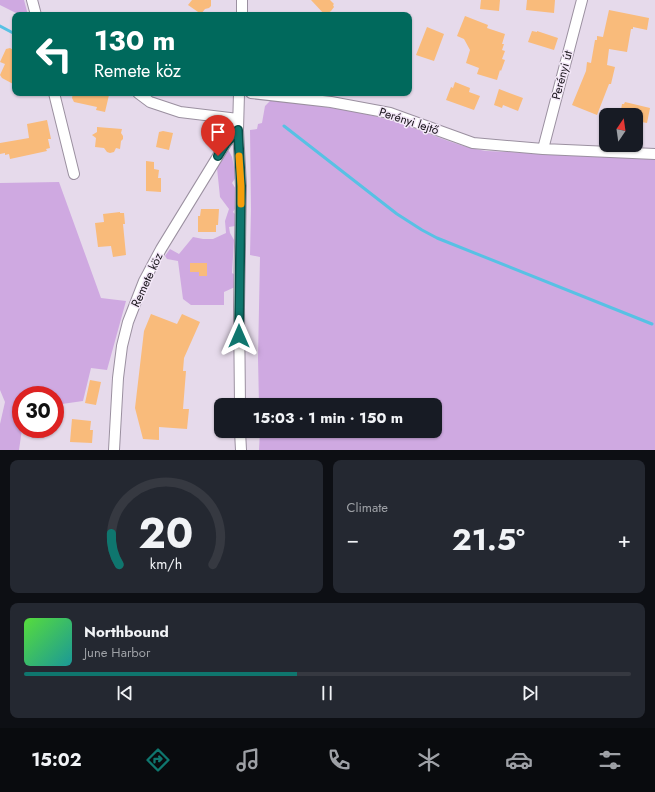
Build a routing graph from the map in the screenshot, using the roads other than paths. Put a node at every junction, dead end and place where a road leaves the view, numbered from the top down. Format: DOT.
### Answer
graph roads {
  1 [pos="32,0"];
  2 [pos="242,0"];
  3 [pos="582,0"];
  4 [pos="35,12"];
  5 [pos="242,12"];
  6 [pos="55,96"];
  7 [pos="142,96"];
  8 [pos="239,96"];
  9 [pos="277,96"];
  10 [pos="238,119"];
  11 [pos="238,130"];
  12 [pos="543,149"];
  13 [pos="655,154"];
  14 [pos="74,174"];
  15 [pos="240,398"];
  16 [pos="240,438"];
  17 [pos="114,450"];
  18 [pos="241,450"];
  1 -- 4 [label="street"];
  2 -- 5 [label="street"];
  3 -- 12 [label="street, Perényi út"];
  6 -- 14 [label="street"];
  7 -- 10 [label="street"];
  8 -- 10 [label="street"];
  9 -- 12 [label="street, Perényi lejtő"];
  10 -- 11 [label="street"];
  11 -- 15 [label="street"];
  11 -- 17 [label="street, Remete köz"];
  12 -- 13 [label="street, Perényi lejtő"];
  16 -- 18 [label="street"];
}
